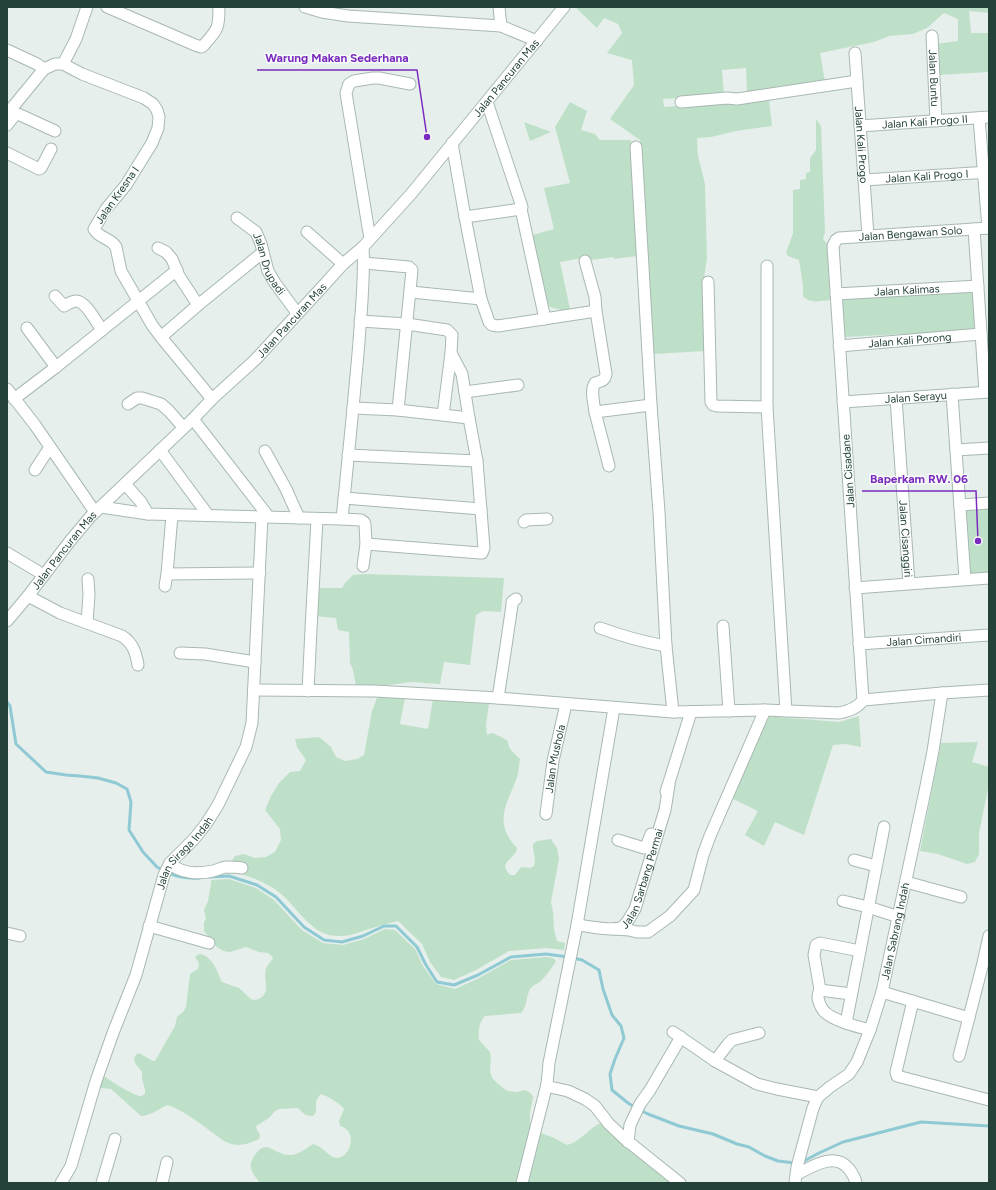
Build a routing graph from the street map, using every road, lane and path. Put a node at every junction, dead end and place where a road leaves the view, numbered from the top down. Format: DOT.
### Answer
graph roads {
  1 [pos="87,7"];
  2 [pos="107,7"];
  3 [pos="219,7"];
  4 [pos="305,7"];
  5 [pos="498,7"];
  6 [pos="552,7"];
  7 [pos="564,7"];
  8 [pos="554,20"];
  9 [pos="501,26"];
  10 [pos="932,36"];
  11 [pos="537,41"];
  12 [pos="7,50"];
  13 [pos="855,53"];
  14 [pos="63,64"];
  15 [pos="44,68"];
  16 [pos="857,81"];
  17 [pos="410,84"];
  18 [pos="487,102"];
  19 [pos="681,102"];
  20 [pos="7,114"];
  21 [pos="984,117"];
  22 [pos="936,121"];
  23 [pos="7,125"];
  24 [pos="860,126"];
  25 [pos="55,131"];
  26 [pos="452,143"];
  27 [pos="636,147"];
  28 [pos="51,149"];
  29 [pos="7,153"];
  30 [pos="986,172"];
  31 [pos="864,180"];
  32 [pos="521,209"];
  33 [pos="465,217"];
  34 [pos="237,218"];
  35 [pos="989,228"];
  36 [pos="974,229"];
  37 [pos="307,232"];
  38 [pos="868,236"];
  39 [pos="367,243"];
  40 [pos="834,243"];
  41 [pos="158,248"];
  42 [pos="262,253"];
  43 [pos="585,261"];
  44 [pos="364,263"];
  45 [pos="343,264"];
  46 [pos="767,266"];
  47 [pos="177,270"];
  48 [pos="708,282"];
  49 [pos="978,286"];
  50 [pos="411,292"];
  51 [pos="836,294"];
  52 [pos="55,296"];
  53 [pos="481,299"];
  54 [pos="138,301"];
  55 [pos="198,305"];
  56 [pos="596,311"];
  57 [pos="297,313"];
  58 [pos="545,319"];
  59 [pos="360,321"];
  60 [pos="406,324"];
  61 [pos="27,328"];
  62 [pos="102,330"];
  63 [pos="981,334"];
  64 [pos="161,337"];
  65 [pos="839,346"];
  66 [pos="451,353"];
  67 [pos="56,367"];
  68 [pos="518,384"];
  69 [pos="7,389"];
  70 [pos="465,392"];
  71 [pos="987,392"];
  72 [pos="952,394"];
  73 [pos="896,398"];
  74 [pos="14,399"];
  75 [pos="212,399"];
  76 [pos="843,402"];
  77 [pos="128,404"];
  78 [pos="651,405"];
  79 [pos="767,407"];
  80 [pos="353,408"];
  81 [pos="398,410"];
  82 [pos="595,412"];
  83 [pos="443,415"];
  84 [pos="469,418"];
  85 [pos="193,419"];
  86 [pos="183,427"];
  87 [pos="50,447"];
  88 [pos="989,448"];
  89 [pos="160,450"];
  90 [pos="956,450"];
  91 [pos="265,451"];
  92 [pos="348,455"];
  93 [pos="477,461"];
  94 [pos="609,466"];
  95 [pos="36,470"];
  96 [pos="125,484"];
  97 [pos="344,498"];
  98 [pos="989,503"];
  99 [pos="960,505"];
  100 [pos="98,509"];
  101 [pos="481,509"];
  102 [pos="148,514"];
  103 [pos="172,514"];
  104 [pos="208,515"];
  105 [pos="265,516"];
  106 [pos="299,518"];
  107 [pos="317,519"];
  108 [pos="342,519"];
  109 [pos="547,519"];
  110 [pos="524,522"];
  111 [pos="366,544"];
  112 [pos="7,553"];
  113 [pos="363,566"];
  114 [pos="260,573"];
  115 [pos="44,575"];
  116 [pos="989,578"];
  117 [pos="88,579"];
  118 [pos="965,579"];
  119 [pos="910,583"];
  120 [pos="855,588"];
  121 [pos="28,596"];
  122 [pos="516,599"];
  123 [pos="8,617"];
  124 [pos="87,622"];
  125 [pos="723,626"];
  126 [pos="600,628"];
  127 [pos="989,634"];
  128 [pos="859,644"];
  129 [pos="666,646"];
  130 [pos="180,653"];
  131 [pos="255,662"];
  132 [pos="138,665"];
  133 [pos="254,690"];
  134 [pos="989,690"];
  135 [pos="308,691"];
  136 [pos="942,693"];
  137 [pos="498,698"];
  138 [pos="863,700"];
  139 [pos="566,704"];
  140 [pos="614,708"];
  141 [pos="764,710"];
  142 [pos="729,711"];
  143 [pos="786,711"];
  144 [pos="673,712"];
  145 [pos="692,712"];
  146 [pos="669,785"];
  147 [pos="546,814"];
  148 [pos="884,827"];
  149 [pos="618,840"];
  150 [pos="854,860"];
  151 [pos="876,866"];
  152 [pos="168,868"];
  153 [pos="242,868"];
  154 [pos="906,882"];
  155 [pos="961,897"];
  156 [pos="842,901"];
  157 [pos="868,907"];
  158 [pos="899,917"];
  159 [pos="578,925"];
  160 [pos="149,926"];
  161 [pos="613,929"];
  162 [pos="7,933"];
  163 [pos="20,936"];
  164 [pos="989,936"];
  165 [pos="209,944"];
  166 [pos="860,950"];
  167 [pos="986,964"];
  168 [pos="820,990"];
  169 [pos="882,992"];
  170 [pos="851,994"];
  171 [pos="913,1001"];
  172 [pos="969,1018"];
  173 [pos="846,1023"];
  174 [pos="870,1030"];
  175 [pos="759,1033"];
  176 [pos="959,1056"];
  177 [pos="715,1061"];
  178 [pos="547,1084"];
  179 [pos="818,1098"];
  180 [pos="989,1100"];
  181 [pos="115,1139"];
  182 [pos="628,1142"];
  183 [pos="167,1162"];
  184 [pos="796,1175"];
  185 [pos="61,1183"];
  186 [pos="102,1183"];
  187 [pos="162,1183"];
  188 [pos="522,1183"];
  189 [pos="680,1183"];
  190 [pos="856,1183"];
  1 -- 14 [label="street"];
  2 -- 3 [label="street"];
  4 -- 9 [label="street"];
  5 -- 9 [label="street"];
  6 -- 8 [label="street"];
  7 -- 8 [label="street, Jalan Pancuran Mas"];
  8 -- 11 [label="street, Jalan Pancuran Mas"];
  9 -- 11 [label="street"];
  10 -- 22 [label="street, Jalan Buntu"];
  11 -- 18 [label="street, Jalan Pancuran Mas"];
  12 -- 15 [label="street"];
  13 -- 16 [label="street, Jalan Kali Progo"];
  14 -- 15 [label="street"];
  14 -- 54 [label="street, Jalan Kresna I"];
  15 -- 20 [label="street"];
  16 -- 19 [label="street"];
  16 -- 24 [label="street, Jalan Kali Progo"];
  17 -- 39 [label="street"];
  18 -- 26 [label="street, Jalan Pancuran Mas"];
  18 -- 32 [label="street"];
  21 -- 22 [label="street, Jalan Kali Progo II"];
  21 -- 30 [label="street"];
  22 -- 24 [label="street, Jalan Kali Progo II"];
  23 -- 25 [label="street"];
  24 -- 31 [label="street, Jalan Kali Progo"];
  26 -- 33 [label="street"];
  26 -- 39 [label="street, Jalan Pancuran Mas"];
  27 -- 78 [label="street"];
  28 -- 29 [label="street"];
  30 -- 31 [label="street, Jalan Kali Progo I"];
  30 -- 35 [label="street"];
  31 -- 38 [label="street, Jalan Kali Progo"];
  32 -- 33 [label="street"];
  32 -- 58 [label="street"];
  33 -- 53 [label="street"];
  34 -- 42 [label="street, Jalan Drupadi"];
  35 -- 36 [label="street, Jalan Bengawan Solo"];
  36 -- 38 [label="street, Jalan Bengawan Solo"];
  36 -- 49 [label="street"];
  37 -- 45 [label="street"];
  38 -- 40 [label="street, Jalan Bengawan Solo"];
  39 -- 44 [label="street"];
  39 -- 45 [label="street, Jalan Pancuran Mas"];
  40 -- 51 [label="street, Jalan Cisadane"];
  41 -- 47 [label="street"];
  42 -- 55 [label="street"];
  42 -- 57 [label="street, Jalan Drupadi"];
  43 -- 56 [label="street"];
  44 -- 50 [label="street"];
  44 -- 59 [label="street"];
  45 -- 57 [label="street, Jalan Pancuran Mas"];
  46 -- 79 [label="street"];
  47 -- 54 [label="street"];
  47 -- 55 [label="street"];
  48 -- 79 [label="street"];
  49 -- 51 [label="street, Jalan Kalimas"];
  49 -- 63 [label="street"];
  50 -- 53 [label="street"];
  50 -- 60 [label="street"];
  51 -- 65 [label="street, Jalan Cisadane"];
  52 -- 62 [label="street"];
  53 -- 58 [label="street"];
  54 -- 62 [label="street"];
  54 -- 64 [label="street, Jalan Kresna I"];
  55 -- 64 [label="street"];
  56 -- 58 [label="street"];
  56 -- 82 [label="street"];
  57 -- 75 [label="street, Jalan Pancuran Mas"];
  59 -- 60 [label="street"];
  59 -- 80 [label="street"];
  60 -- 66 [label="street"];
  60 -- 81 [label="street"];
  61 -- 67 [label="street"];
  62 -- 67 [label="street"];
  63 -- 65 [label="street, Jalan Kali Porong"];
  63 -- 71 [label="street"];
  64 -- 75 [label="street, Jalan Kresna I"];
  65 -- 76 [label="street, Jalan Cisadane"];
  66 -- 70 [label="street"];
  66 -- 83 [label="street"];
  67 -- 74 [label="street"];
  68 -- 70 [label="street"];
  69 -- 74 [label="street"];
  70 -- 84 [label="street"];
  71 -- 72 [label="street, Jalan Serayu"];
  72 -- 73 [label="street, Jalan Serayu"];
  72 -- 90 [label="street"];
  73 -- 76 [label="street, Jalan Serayu"];
  73 -- 119 [label="street, Jalan Cisanggiri"];
  74 -- 87 [label="street"];
  75 -- 85 [label="street, Jalan Pancuran Mas"];
  76 -- 120 [label="street, Jalan Cisadane"];
  77 -- 86 [label="street"];
  78 -- 82 [label="street"];
  78 -- 129 [label="street"];
  79 -- 143 [label="street"];
  80 -- 81 [label="street"];
  80 -- 92 [label="street"];
  81 -- 83 [label="street"];
  82 -- 94 [label="street"];
  83 -- 84 [label="street"];
  84 -- 93 [label="street"];
  85 -- 86 [label="street, Jalan Pancuran Mas"];
  85 -- 105 [label="street"];
  86 -- 89 [label="street, Jalan Pancuran Mas"];
  87 -- 95 [label="street"];
  87 -- 100 [label="street"];
  88 -- 90 [label="street"];
  89 -- 96 [label="street, Jalan Pancuran Mas"];
  89 -- 104 [label="street"];
  90 -- 99 [label="street"];
  91 -- 106 [label="street"];
  92 -- 93 [label="street"];
  92 -- 97 [label="street"];
  93 -- 101 [label="street"];
  96 -- 100 [label="street, Jalan Pancuran Mas"];
  96 -- 102 [label="street"];
  97 -- 101 [label="street"];
  97 -- 108 [label="street"];
  98 -- 99 [label="street"];
  99 -- 118 [label="street"];
  100 -- 102 [label="street"];
  100 -- 115 [label="street, Jalan Pancuran Mas"];
  101 -- 111 [label="street"];
  102 -- 103 [label="street"];
  103 -- 104 [label="street"];
  103 -- 114 [label="street"];
  104 -- 105 [label="street"];
  105 -- 106 [label="street"];
  105 -- 114 [label="street, Jalan Siraga Indah"];
  106 -- 107 [label="street"];
  107 -- 108 [label="street"];
  107 -- 135 [label="street"];
  108 -- 111 [label="street"];
  109 -- 110 [label="street"];
  111 -- 113 [label="street"];
  112 -- 115 [label="street"];
  114 -- 131 [label="street, Jalan Siraga Indah"];
  115 -- 121 [label="street, Jalan Pancuran Mas"];
  116 -- 118 [label="street"];
  117 -- 124 [label="street"];
  118 -- 119 [label="street"];
  119 -- 120 [label="street"];
  120 -- 128 [label="street, Jalan Cisadane"];
  121 -- 123 [label="street, Jalan Pancuran Mas"];
  121 -- 124 [label="street"];
  122 -- 137 [label="street"];
  124 -- 132 [label="street"];
  125 -- 142 [label="street"];
  126 -- 129 [label="street"];
  127 -- 128 [label="street, Jalan Cimandiri"];
  128 -- 138 [label="street, Jalan Cisadane"];
  129 -- 144 [label="street"];
  130 -- 131 [label="street"];
  131 -- 133 [label="street, Jalan Siraga Indah"];
  133 -- 135 [label="street"];
  133 -- 152 [label="street, Jalan Siraga Indah"];
  134 -- 136 [label="street"];
  135 -- 137 [label="street"];
  136 -- 138 [label="street"];
  136 -- 154 [label="street, Jalan Sabrang Indah"];
  137 -- 139 [label="street"];
  138 -- 143 [label="street"];
  139 -- 140 [label="street"];
  139 -- 147 [label="street, Jalan Mushola"];
  140 -- 144 [label="street"];
  140 -- 159 [label="street"];
  141 -- 142 [label="street"];
  141 -- 143 [label="street"];
  141 -- 161 [label="street"];
  142 -- 145 [label="street"];
  144 -- 145 [label="street"];
  145 -- 146 [label="street"];
  146 -- 149 [label="street"];
  146 -- 161 [label="street, Jalan Sarbang Permai"];
  148 -- 151 [label="street"];
  150 -- 151 [label="street"];
  151 -- 157 [label="street"];
  152 -- 153 [label="street"];
  152 -- 160 [label="street, Jalan Siraga Indah"];
  154 -- 155 [label="street"];
  154 -- 158 [label="street, Jalan Sabrang Indah"];
  156 -- 157 [label="street"];
  157 -- 158 [label="street"];
  157 -- 166 [label="street"];
  158 -- 169 [label="street, Jalan Sabrang Indah"];
  159 -- 161 [label="street, Jalan Sarbang Permai"];
  159 -- 178 [label="street"];
  160 -- 165 [label="street"];
  160 -- 185 [label="street, Jalan Siraga Indah"];
  162 -- 163 [label="street"];
  164 -- 167 [label="street"];
  166 -- 168 [label="street"];
  166 -- 170 [label="street"];
  167 -- 172 [label="street"];
  168 -- 170 [label="street"];
  168 -- 173 [label="street"];
  169 -- 171 [label="street"];
  169 -- 174 [label="street, Jalan Sabrang Indah"];
  170 -- 173 [label="street"];
  171 -- 172 [label="street"];
  171 -- 180 [label="street"];
  172 -- 176 [label="street"];
  173 -- 174 [label="street"];
  174 -- 179 [label="street, Jalan Sabrang Indah"];
  175 -- 177 [label="street"];
  177 -- 179 [label="street"];
  177 -- 182 [label="street"];
  178 -- 182 [label="street"];
  178 -- 188 [label="street"];
  179 -- 184 [label="street, Jalan Sabrang Indah"];
  181 -- 186 [label="street"];
  182 -- 189 [label="street"];
  183 -- 187 [label="street"];
  184 -- 190 [label="street"];
}
